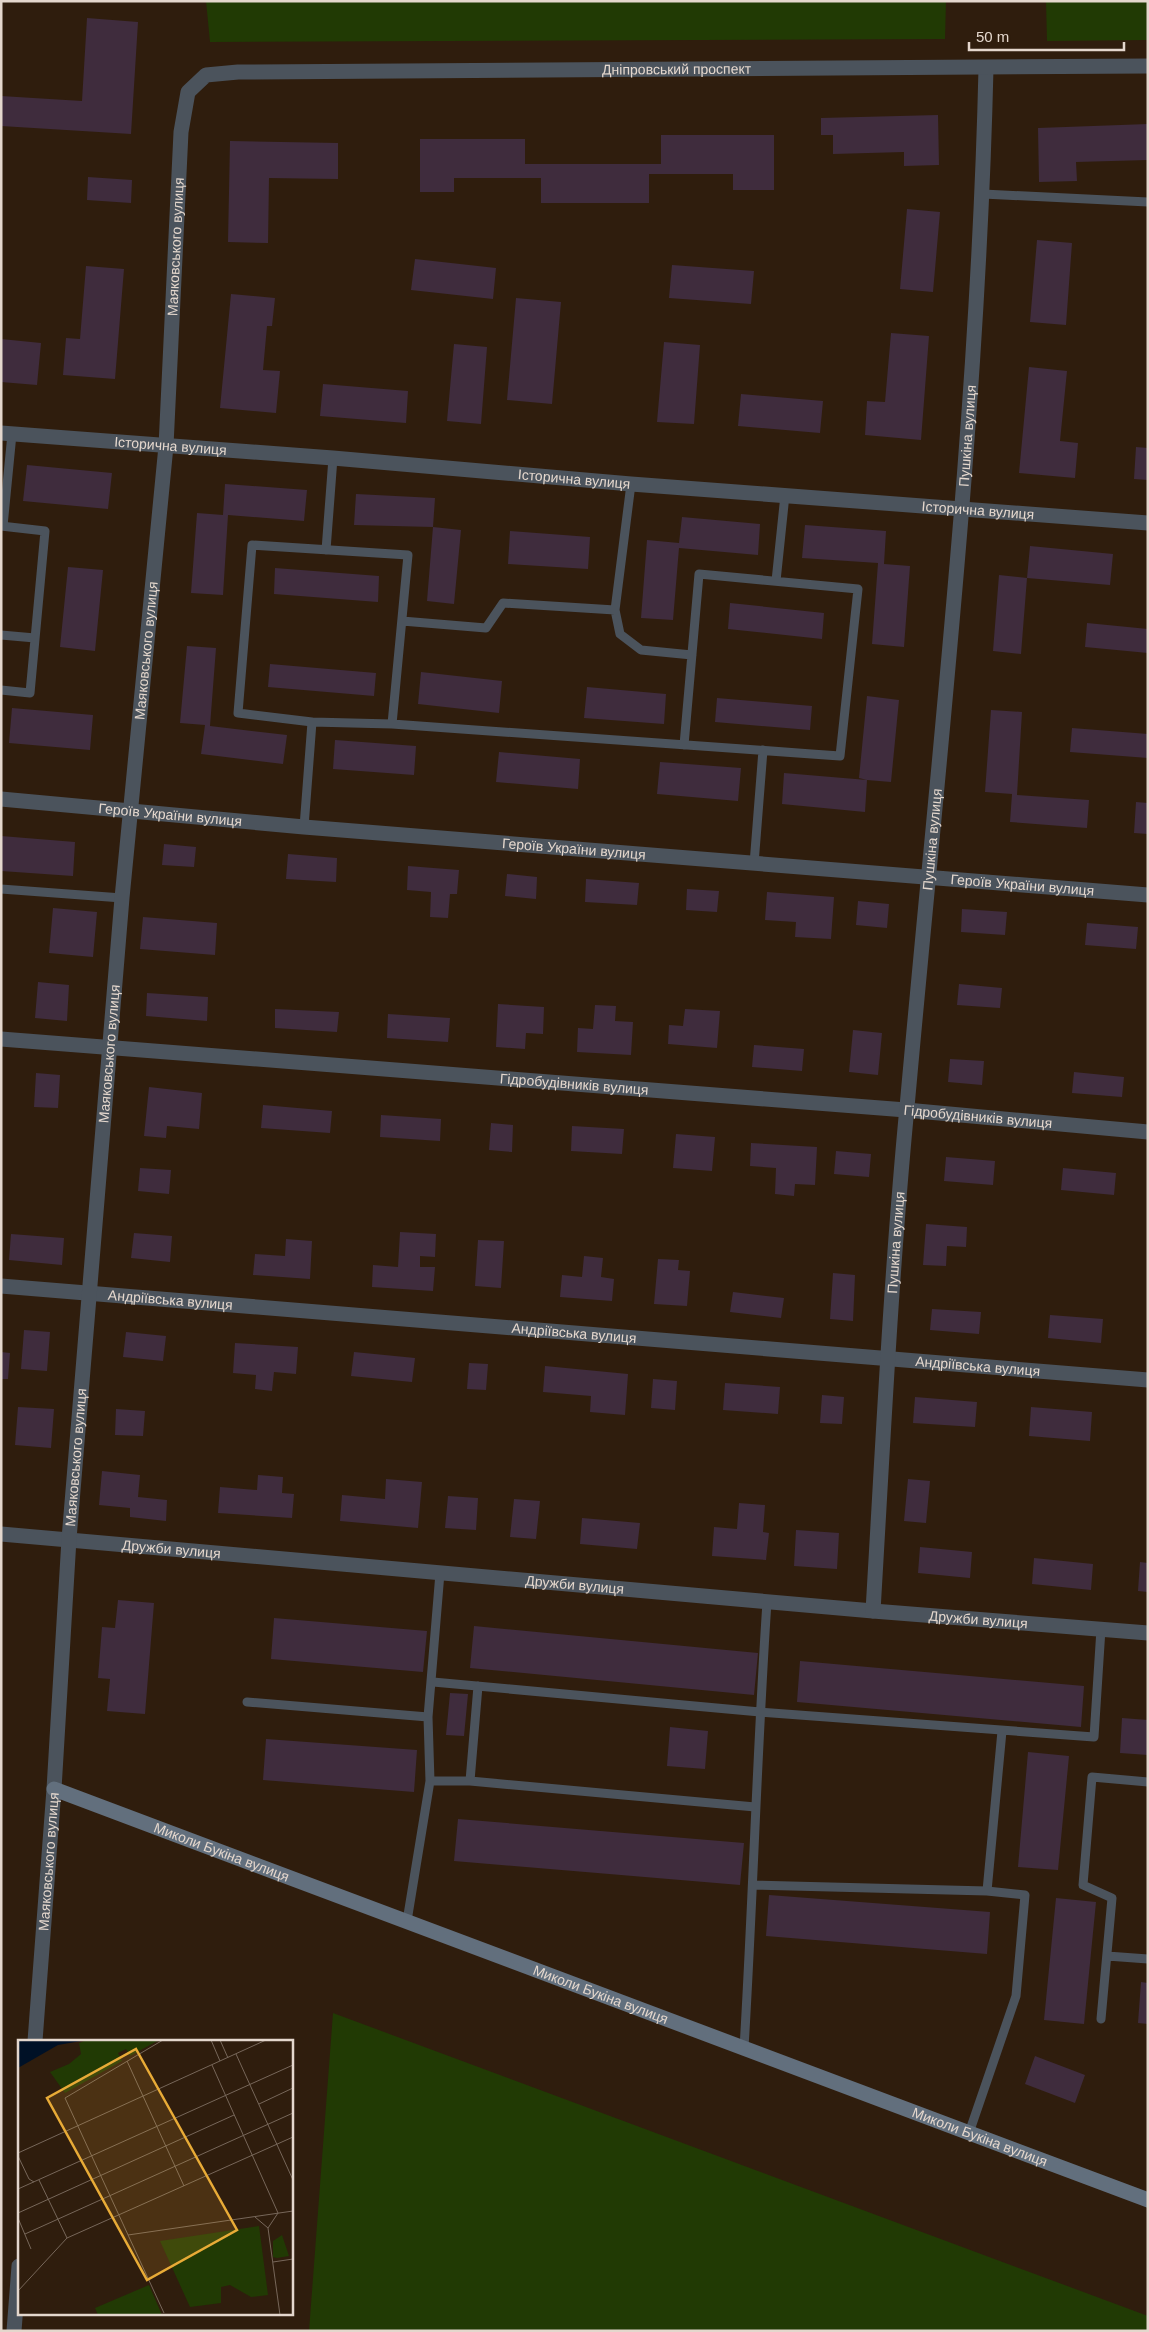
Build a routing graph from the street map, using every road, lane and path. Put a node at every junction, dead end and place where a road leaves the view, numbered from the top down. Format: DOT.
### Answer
graph roads {
  1 [pos="1148,66"];
  2 [pos="986,68"];
  3 [pos="206,75"];
  4 [pos="983,194"];
  5 [pos="1148,202"];
  6 [pos="7,434"];
  7 [pos="166,446"];
  8 [pos="333,458"];
  9 [pos="632,484"];
  10 [pos="784,495"];
  11 [pos="962,509"];
  12 [pos="1148,523"];
  13 [pos="2,526"];
  14 [pos="326,550"];
  15 [pos="776,581"];
  16 [pos="615,610"];
  17 [pos="402,621"];
  18 [pos="1,635"];
  19 [pos="35,638"];
  20 [pos="692,655"];
  21 [pos="1,690"];
  22 [pos="312,722"];
  23 [pos="392,724"];
  24 [pos="684,745"];
  25 [pos="763,750"];
  26 [pos="1,799"];
  27 [pos="131,811"];
  28 [pos="304,827"];
  29 [pos="754,864"];
  30 [pos="930,879"];
  31 [pos="1,889"];
  32 [pos="1148,894"];
  33 [pos="122,898"];
  34 [pos="1,1039"];
  35 [pos="110,1048"];
  36 [pos="906,1110"];
  37 [pos="1148,1132"];
  38 [pos="1,1286"];
  39 [pos="90,1294"];
  40 [pos="889,1358"];
  41 [pos="1148,1380"];
  42 [pos="1,1534"];
  43 [pos="69,1540"];
  44 [pos="440,1573"];
  45 [pos="767,1602"];
  46 [pos="872,1611"];
  47 [pos="1101,1629"];
  48 [pos="1148,1633"];
  49 [pos="432,1682"];
  50 [pos="478,1686"];
  51 [pos="247,1702"];
  52 [pos="760,1712"];
  53 [pos="428,1717"];
  54 [pos="1002,1731"];
  55 [pos="430,1781"];
  56 [pos="470,1781"];
  57 [pos="1148,1782"];
  58 [pos="54,1788"];
  59 [pos="755,1807"];
  60 [pos="754,1885"];
  61 [pos="988,1891"];
  62 [pos="407,1921"];
  63 [pos="1107,1956"];
  64 [pos="1148,1959"];
  65 [pos="1101,2019"];
  66 [pos="35,2040"];
  67 [pos="744,2048"];
  68 [pos="969,2133"];
  69 [pos="1148,2200"];
  70 [pos="18,2279"];
  71 [pos="14,2331"];
  1 -- 2 [label="street, Дніпровський проспект"];
  2 -- 3 [label="street, Дніпровський проспект"];
  2 -- 4 [label="street, Пушкіна вулиця"];
  3 -- 7 [label="street, Маяковського вулиця"];
  4 -- 5 [label="lane"];
  4 -- 11 [label="street, Пушкіна вулиця"];
  6 -- 7 [label="street, Історична вулиця"];
  6 -- 13 [label="lane"];
  7 -- 8 [label="street, Історична вулиця"];
  7 -- 27 [label="street, Маяковського вулиця"];
  8 -- 9 [label="street, Історична вулиця"];
  8 -- 14 [label="lane"];
  9 -- 10 [label="street, Історична вулиця"];
  9 -- 16 [label="lane"];
  10 -- 11 [label="street, Історична вулиця"];
  10 -- 15 [label="lane"];
  11 -- 12 [label="street, Історична вулиця"];
  11 -- 30 [label="street, Пушкіна вулиця"];
  13 -- 19 [label="lane"];
  14 -- 17 [label="lane"];
  14 -- 22 [label="lane"];
  15 -- 20 [label="lane"];
  15 -- 25 [label="lane"];
  16 -- 17 [label="lane"];
  16 -- 20 [label="lane"];
  17 -- 23 [label="lane"];
  18 -- 19 [label="lane"];
  19 -- 21 [label="lane"];
  20 -- 24 [label="lane"];
  22 -- 23 [label="lane"];
  22 -- 28 [label="lane"];
  23 -- 24 [label="lane"];
  24 -- 25 [label="lane"];
  25 -- 29 [label="lane"];
  26 -- 27 [label="street, Героїв України вулиця"];
  27 -- 28 [label="street, Героїв України вулиця"];
  27 -- 33 [label="street, Маяковського вулиця"];
  28 -- 29 [label="street, Героїв України вулиця"];
  29 -- 30 [label="street, Героїв України вулиця"];
  30 -- 32 [label="street, Героїв України вулиця"];
  30 -- 36 [label="street, Пушкіна вулиця"];
  31 -- 33 [label="lane"];
  33 -- 35 [label="street, Маяковського вулиця"];
  34 -- 35 [label="street, Гідробудівників вулиця"];
  35 -- 36 [label="street, Гідробудівників вулиця"];
  35 -- 39 [label="street, Маяковського вулиця"];
  36 -- 37 [label="street, Гідробудівників вулиця"];
  36 -- 40 [label="street, Пушкіна вулиця"];
  38 -- 39 [label="street, Андріївська вулиця"];
  39 -- 40 [label="street, Андріївська вулиця"];
  39 -- 43 [label="street, Маяковського вулиця"];
  40 -- 41 [label="street, Андріївська вулиця"];
  40 -- 46 [label="street, Пушкіна вулиця"];
  42 -- 43 [label="street, Дружби вулиця"];
  43 -- 44 [label="street, Дружби вулиця"];
  43 -- 58 [label="street, Маяковського вулиця"];
  44 -- 45 [label="street, Дружби вулиця"];
  44 -- 49 [label="lane"];
  45 -- 46 [label="street, Дружби вулиця"];
  45 -- 52 [label="lane"];
  46 -- 47 [label="street, Дружби вулиця"];
  47 -- 48 [label="street, Дружби вулиця"];
  47 -- 54 [label="lane"];
  49 -- 50 [label="lane"];
  49 -- 53 [label="lane"];
  50 -- 52 [label="lane"];
  50 -- 56 [label="lane"];
  51 -- 53 [label="lane"];
  52 -- 54 [label="lane"];
  52 -- 59 [label="lane"];
  53 -- 55 [label="lane"];
  54 -- 61 [label="lane"];
  55 -- 56 [label="lane"];
  55 -- 62 [label="lane"];
  56 -- 59 [label="lane"];
  57 -- 63 [label="lane"];
  58 -- 62 [label="street, Миколи Букіна вулиця"];
  58 -- 66 [label="street, Маяковського вулиця"];
  59 -- 60 [label="lane"];
  60 -- 61 [label="lane"];
  60 -- 67 [label="lane"];
  61 -- 68 [label="lane"];
  62 -- 67 [label="street, Миколи Букіна вулиця"];
  63 -- 64 [label="lane"];
  63 -- 65 [label="lane"];
  67 -- 68 [label="street, Миколи Букіна вулиця"];
  68 -- 69 [label="street, Миколи Букіна вулиця"];
  70 -- 71 [label="street"];
}
